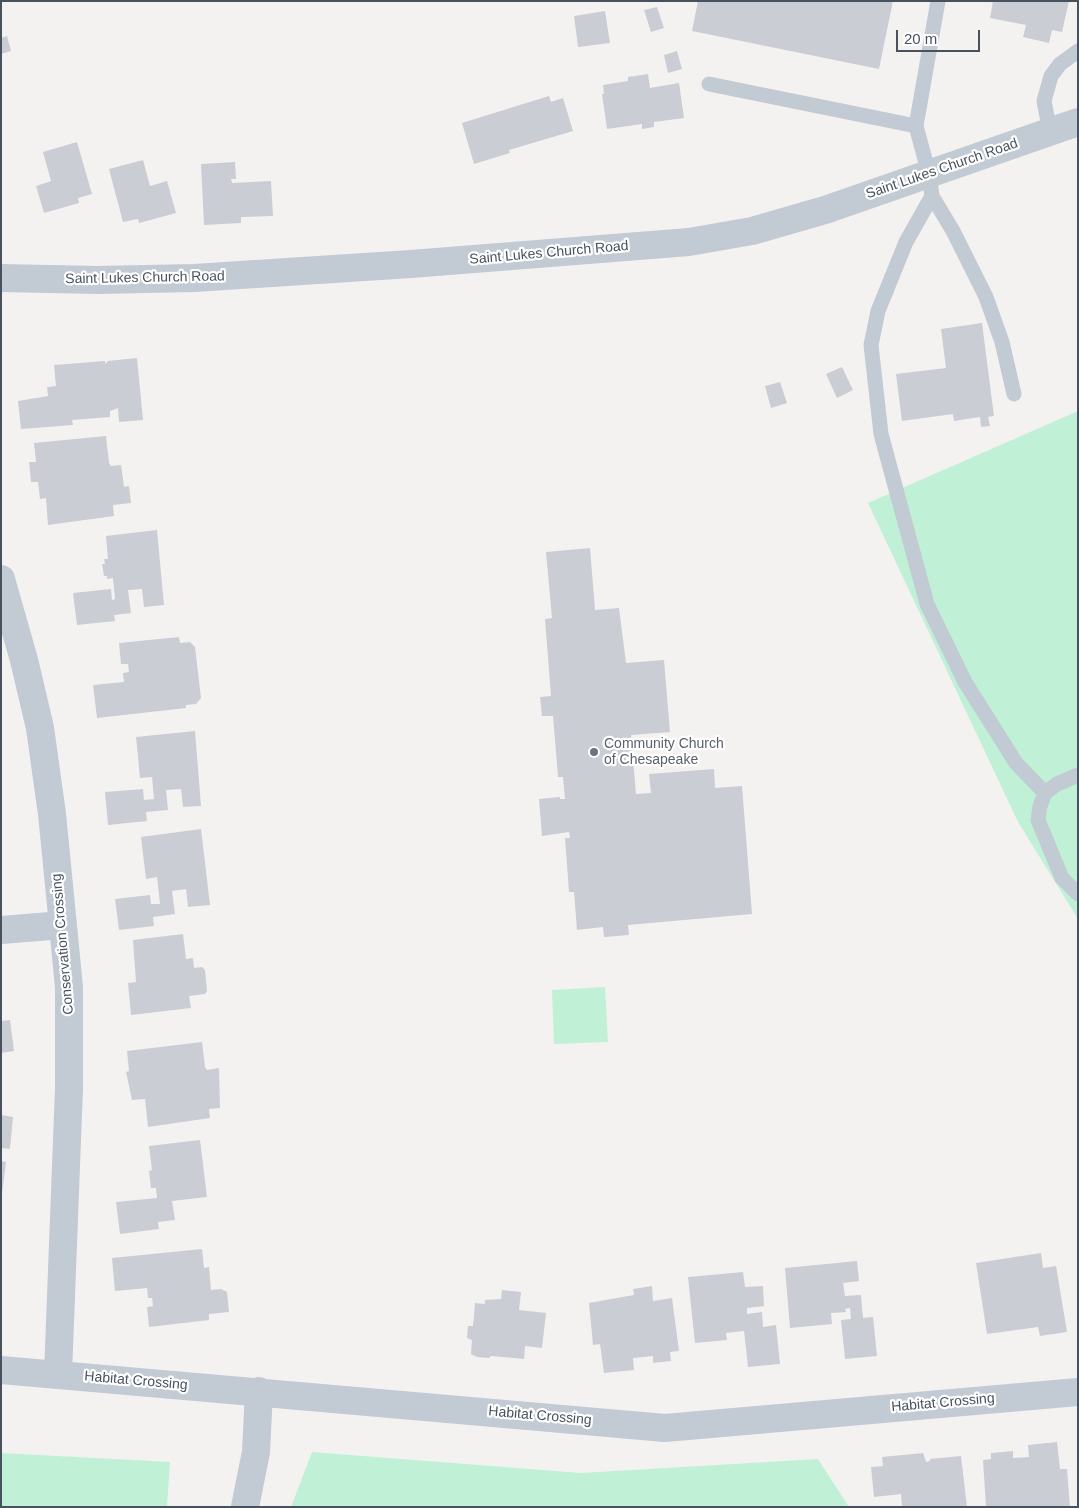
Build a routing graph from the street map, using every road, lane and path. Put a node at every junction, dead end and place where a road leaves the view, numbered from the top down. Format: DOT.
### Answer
graph roads {
  1 [pos="938,1"];
  2 [pos="1078,51"];
  3 [pos="709,84"];
  4 [pos="1078,122"];
  5 [pos="916,126"];
  6 [pos="1050,132"];
  7 [pos="930,185"];
  8 [pos="1,278"];
  9 [pos="1014,394"];
  10 [pos="1,579"];
  11 [pos="1078,774"];
  12 [pos="1045,793"];
  13 [pos="1078,894"];
  14 [pos="63,925"];
  15 [pos="1,930"];
  16 [pos="1,1370"];
  17 [pos="58,1374"];
  18 [pos="260,1391"];
  19 [pos="1078,1392"];
  20 [pos="245,1507"];
  1 -- 5 [label="lane"];
  2 -- 6 [label="lane"];
  3 -- 5 [label="lane"];
  4 -- 6 [label="street, Saint Lukes Church Road"];
  5 -- 7 [label="lane"];
  6 -- 7 [label="street, Saint Lukes Church Road"];
  7 -- 8 [label="street, Saint Lukes Church Road"];
  7 -- 9 [label="lane"];
  7 -- 12 [label="lane"];
  10 -- 14 [label="street, Conservation Crossing"];
  11 -- 12 [label="lane"];
  12 -- 13 [label="lane"];
  14 -- 15 [label="street"];
  14 -- 17 [label="street, Conservation Crossing"];
  16 -- 17 [label="street, Habitat Crossing"];
  17 -- 18 [label="street, Habitat Crossing"];
  18 -- 19 [label="street, Habitat Crossing"];
  18 -- 20 [label="street"];
}
